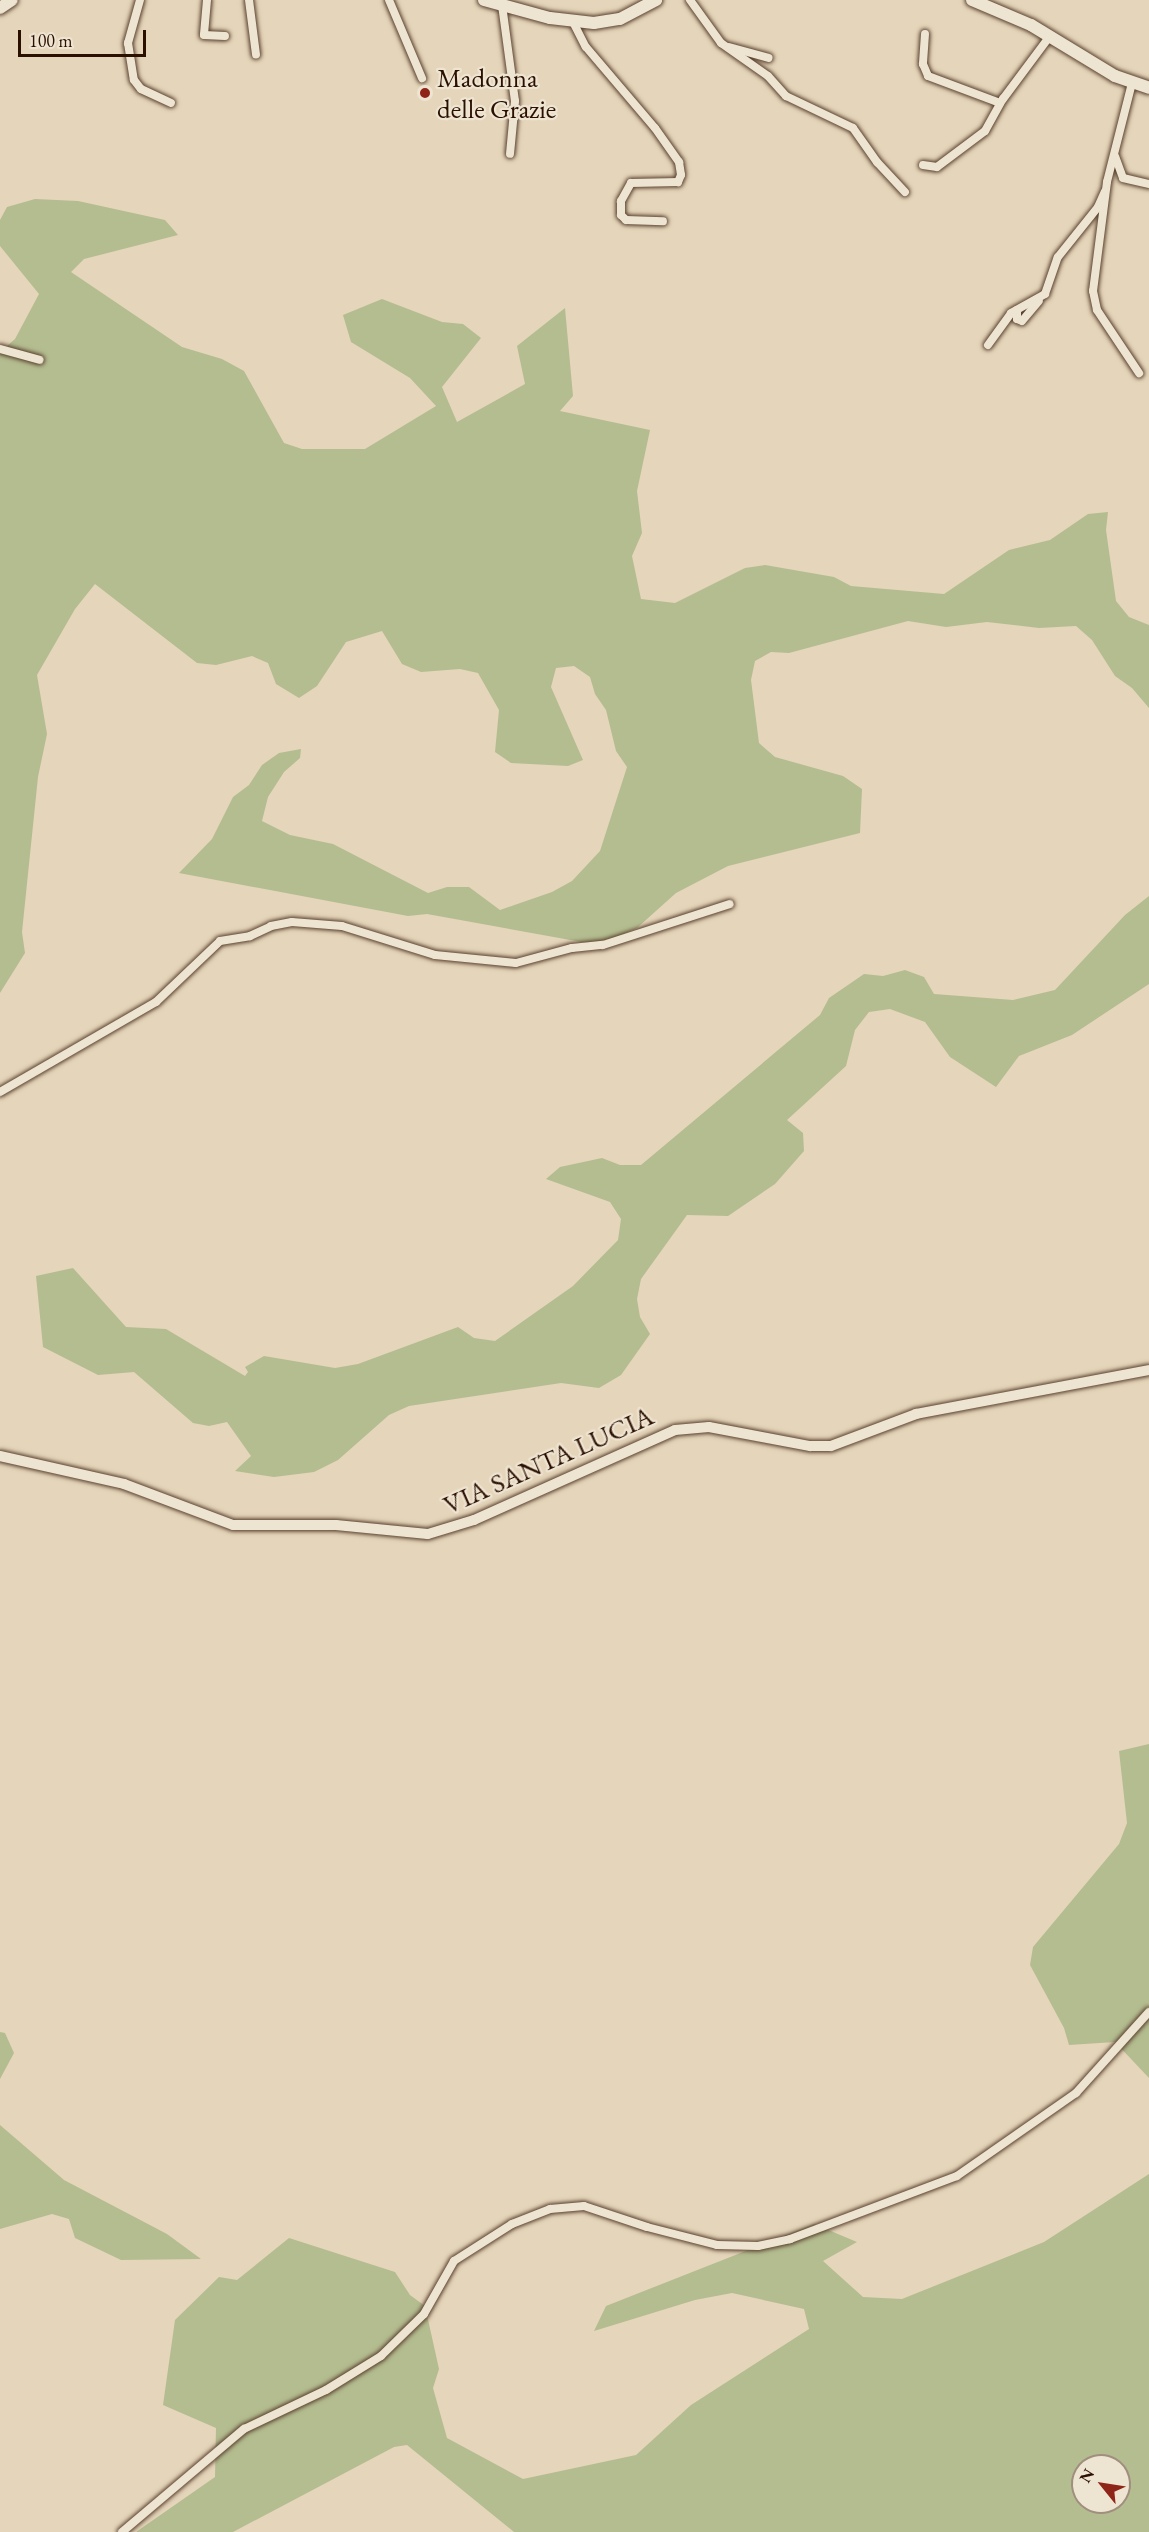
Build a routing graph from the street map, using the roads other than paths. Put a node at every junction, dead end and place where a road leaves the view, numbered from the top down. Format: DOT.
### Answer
graph roads {
  1 [pos="140,0"];
  2 [pos="207,0"];
  3 [pos="249,0"];
  4 [pos="389,0"];
  5 [pos="484,0"];
  6 [pos="656,0"];
  7 [pos="690,0"];
  8 [pos="972,0"];
  9 [pos="502,5"];
  10 [pos="573,22"];
  11 [pos="925,34"];
  12 [pos="225,36"];
  13 [pos="1050,36"];
  14 [pos="721,43"];
  15 [pos="256,55"];
  16 [pos="769,58"];
  17 [pos="423,78"];
  18 [pos="1132,83"];
  19 [pos="1149,88"];
  20 [pos="1000,102"];
  21 [pos="171,103"];
  22 [pos="1114,152"];
  23 [pos="510,154"];
  24 [pos="923,165"];
  25 [pos="1107,182"];
  26 [pos="1149,184"];
  27 [pos="905,192"];
  28 [pos="663,221"];
  29 [pos="988,345"];
  30 [pos="0,349"];
  31 [pos="40,360"];
  32 [pos="1139,373"];
  33 [pos="730,904"];
  34 [pos="0,1092"];
  35 [pos="1149,1370"];
  36 [pos="0,1456"];
  37 [pos="1149,2012"];
  38 [pos="122,2532"];
  1 -- 21 [label="street"];
  2 -- 12 [label="street"];
  3 -- 15 [label="street"];
  4 -- 17 [label="street"];
  5 -- 9 [label="main road"];
  6 -- 10 [label="main road"];
  7 -- 14 [label="street"];
  8 -- 13 [label="main road"];
  9 -- 10 [label="main road"];
  9 -- 23 [label="street"];
  10 -- 28 [label="street"];
  11 -- 20 [label="street"];
  13 -- 18 [label="main road"];
  13 -- 20 [label="street"];
  14 -- 16 [label="street"];
  14 -- 27 [label="street"];
  18 -- 19 [label="main road"];
  18 -- 22 [label="street"];
  20 -- 24 [label="street"];
  22 -- 25 [label="street"];
  22 -- 26 [label="street"];
  25 -- 29 [label="street"];
  25 -- 32 [label="street"];
  30 -- 31 [label="street"];
  33 -- 34 [label="street"];
  35 -- 36 [label="street, VIA SANTA LUCIA"];
  37 -- 38 [label="street"];
}
